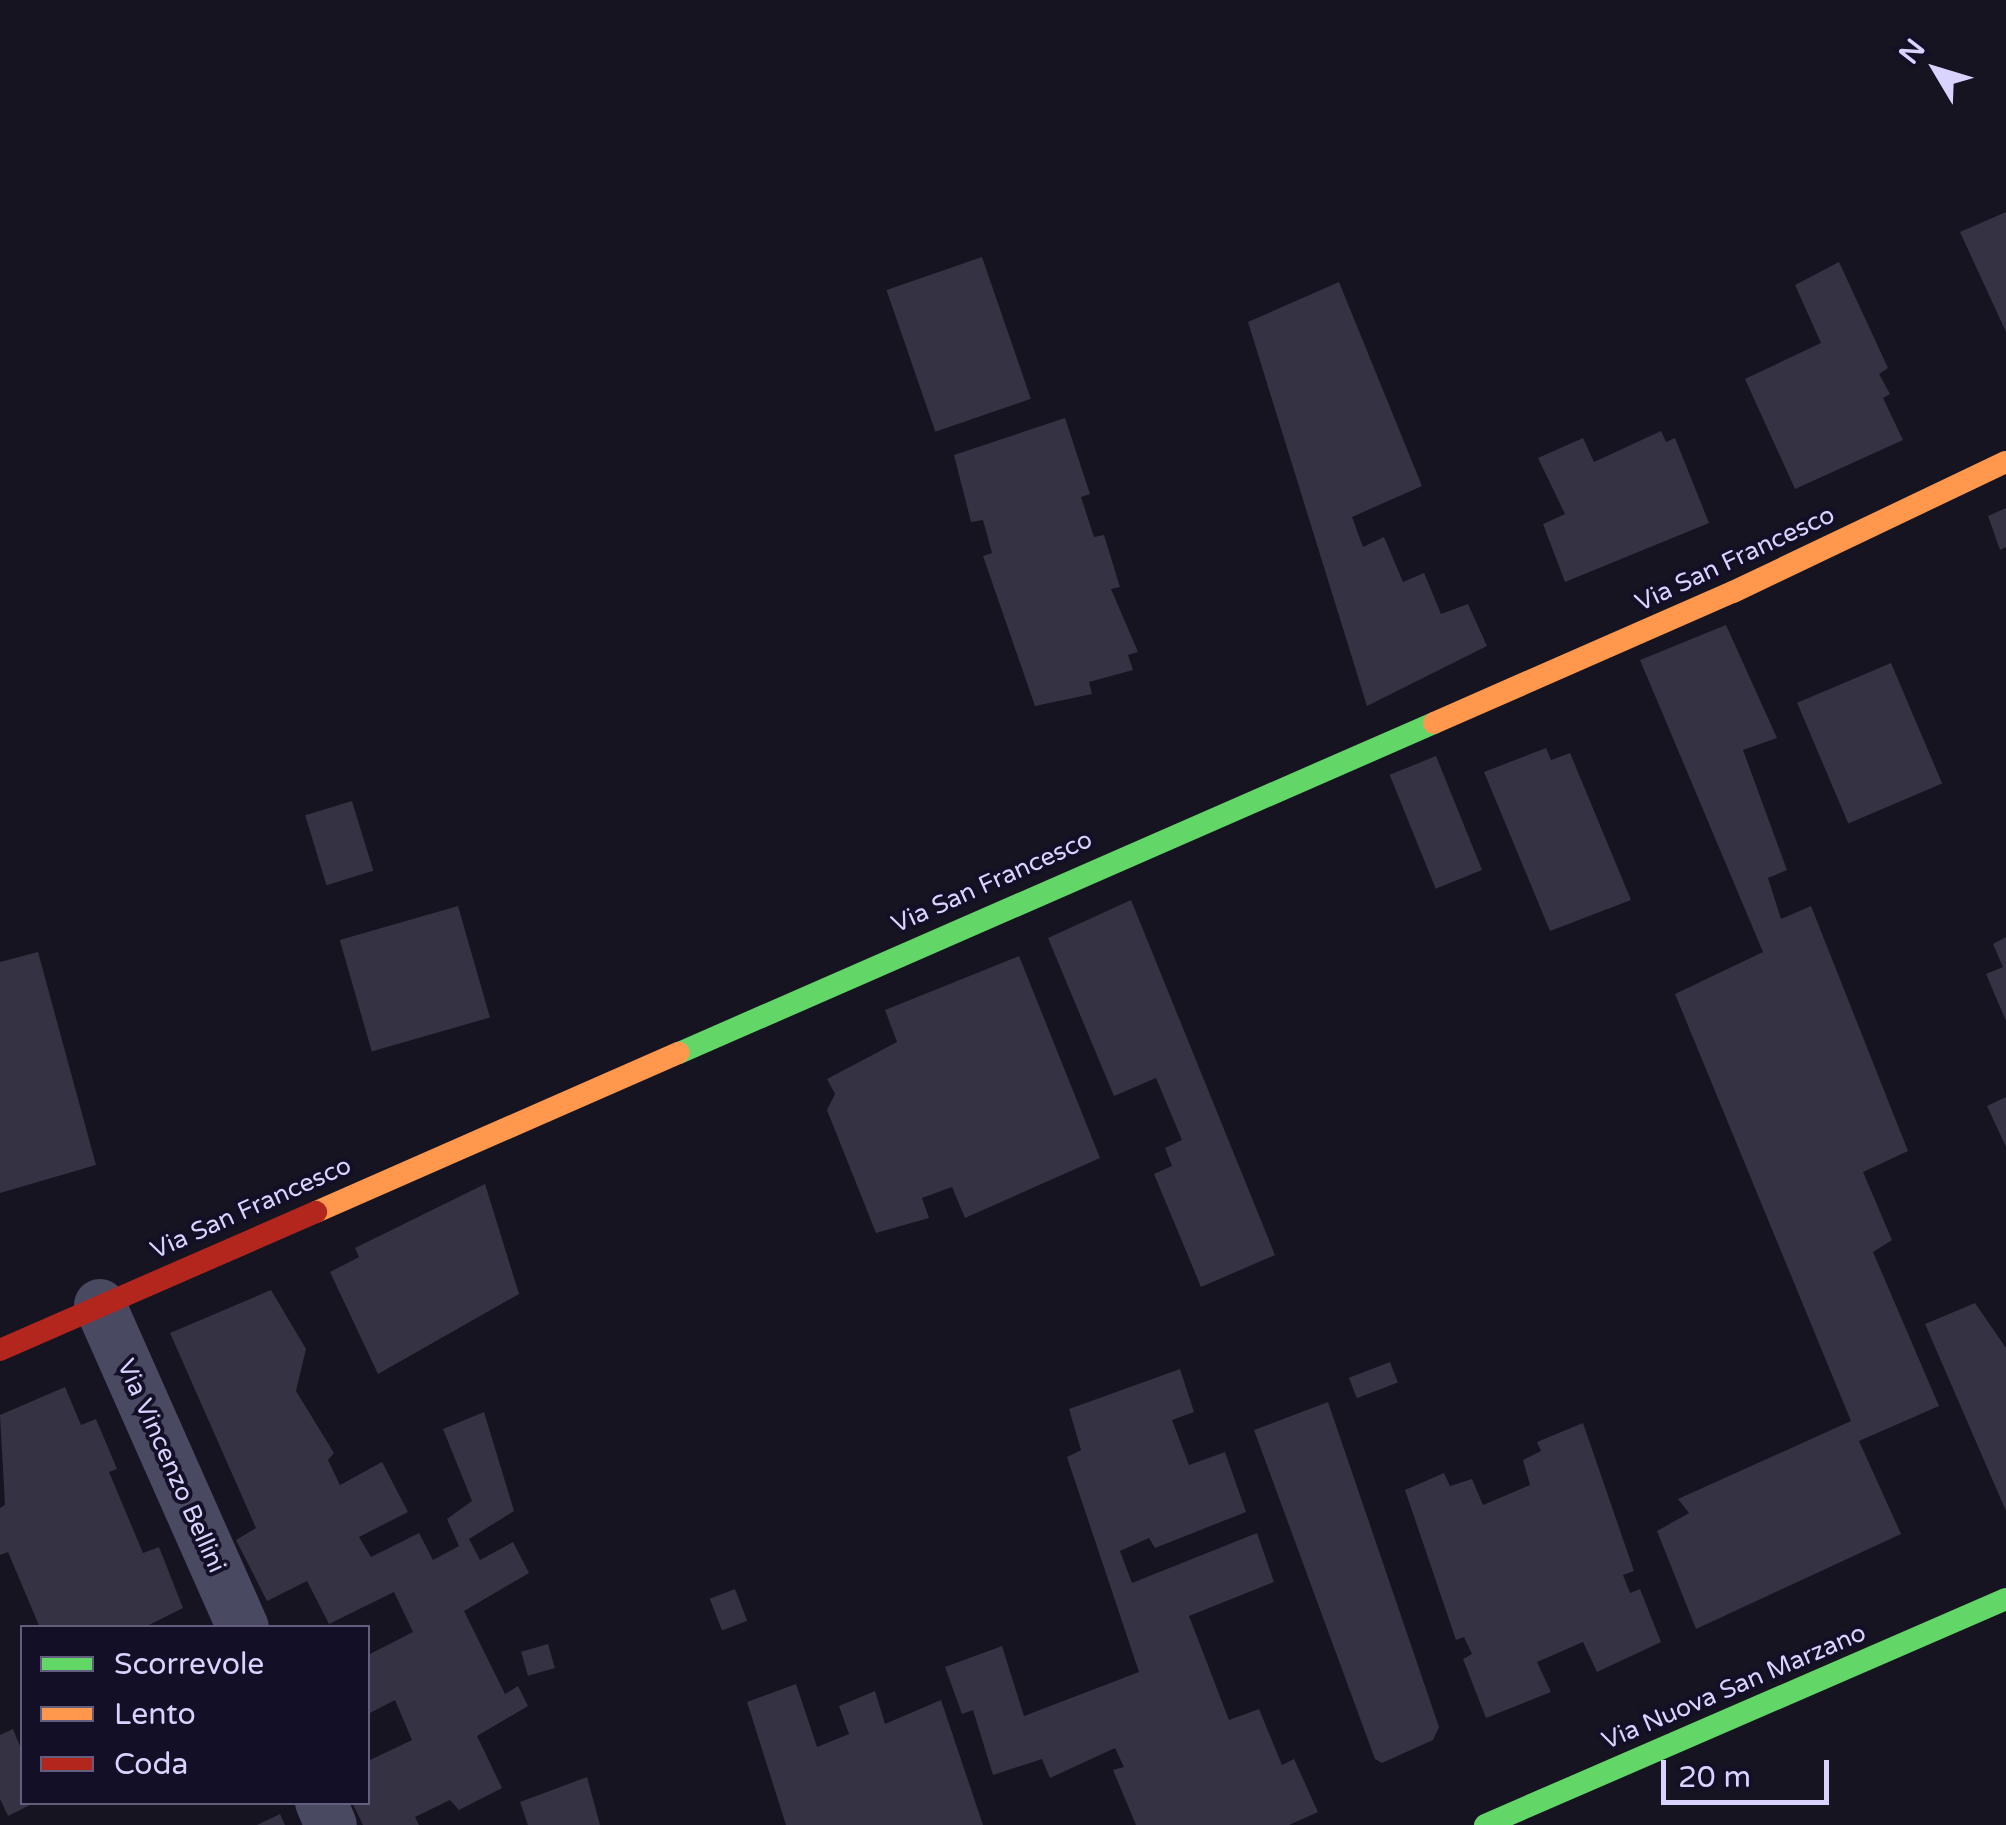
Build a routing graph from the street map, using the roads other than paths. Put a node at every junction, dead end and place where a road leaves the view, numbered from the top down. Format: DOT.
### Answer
graph roads {
  1 [pos="2006,462"];
  2 [pos="100,1305"];
  3 [pos="0,1350"];
  4 [pos="2006,1599"];
  5 [pos="241,1625"];
  6 [pos="1484,1825"];
  1 -- 2 [label="street, Via San Francesco"];
  2 -- 3 [label="street, Via San Francesco"];
  2 -- 5 [label="street, Via Vincenzo Bellini"];
  4 -- 6 [label="street, Via Nuova San Marzano"];
}
